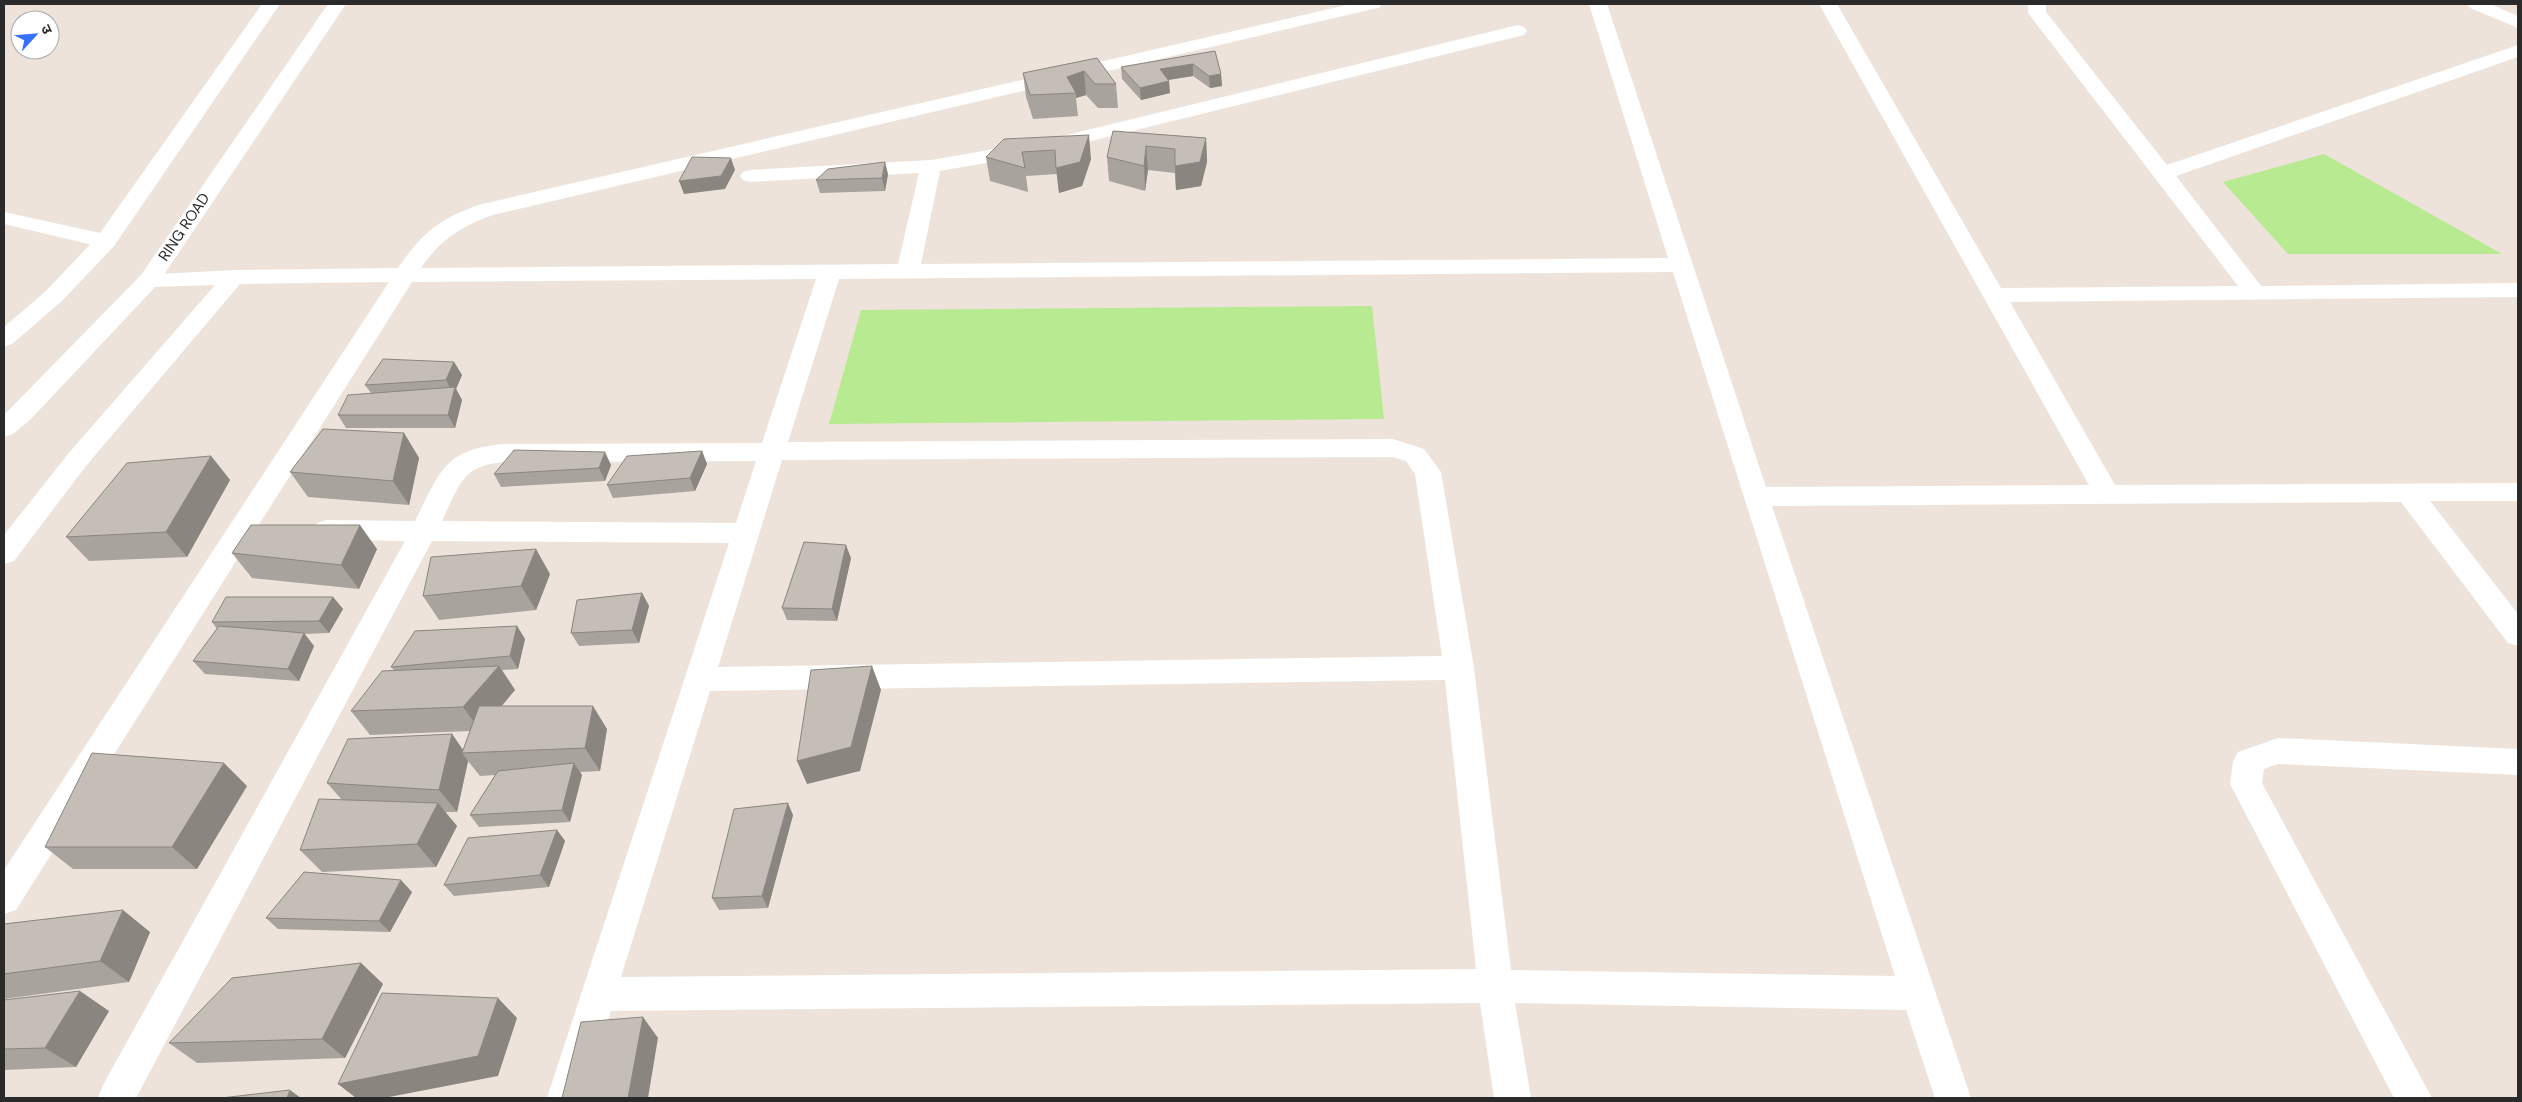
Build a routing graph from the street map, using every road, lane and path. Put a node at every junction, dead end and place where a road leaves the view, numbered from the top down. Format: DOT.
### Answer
graph roads {
  1 [pos="271,4"];
  2 [pos="337,4"];
  3 [pos="1373,4"];
  4 [pos="1598,4"];
  5 [pos="1828,4"];
  6 [pos="2037,4"];
  7 [pos="2476,4"];
  8 [pos="2518,23"];
  9 [pos="1518,31"];
  10 [pos="2518,50"];
  11 [pos="932,166"];
  12 [pos="2163,173"];
  13 [pos="750,176"];
  14 [pos="4,218"];
  15 [pos="106,241"];
  16 [pos="1682,265"];
  17 [pos="908,270"];
  18 [pos="830,271"];
  19 [pos="404,276"];
  20 [pos="234,278"];
  21 [pos="149,280"];
  22 [pos="2518,290"];
  23 [pos="2255,293"];
  24 [pos="1993,295"];
  25 [pos="4,339"];
  26 [pos="4,428"];
  27 [pos="771,452"];
  28 [pos="2408,492"];
  29 [pos="2518,492"];
  30 [pos="2108,495"];
  31 [pos="1756,497"];
  32 [pos="241,530"];
  33 [pos="270,530"];
  34 [pos="298,530"];
  35 [pos="424,530"];
  36 [pos="745,533"];
  37 [pos="4,554"];
  38 [pos="2518,635"];
  39 [pos="1459,668"];
  40 [pos="699,679"];
  41 [pos="2518,762"];
  42 [pos="4,899"];
  43 [pos="1495,986"];
  44 [pos="1918,993"];
  45 [pos="599,994"];
  46 [pos="116,1098"];
  47 [pos="565,1098"];
  48 [pos="1512,1098"];
  49 [pos="1953,1098"];
  50 [pos="2414,1098"];
  1 -- 15 [label="street"];
  2 -- 21 [label="street, RING ROAD"];
  3 -- 19 [label="street"];
  4 -- 16 [label="street"];
  5 -- 24 [label="street"];
  6 -- 12 [label="street"];
  7 -- 8 [label="street"];
  9 -- 11 [label="street"];
  10 -- 12 [label="street"];
  11 -- 13 [label="street"];
  11 -- 17 [label="street"];
  12 -- 23 [label="street"];
  14 -- 15 [label="street"];
  15 -- 25 [label="street"];
  16 -- 17 [label="street"];
  16 -- 31 [label="street"];
  17 -- 18 [label="street"];
  18 -- 19 [label="street"];
  18 -- 27 [label="street"];
  19 -- 20 [label="street"];
  19 -- 32 [label="street"];
  20 -- 21 [label="street"];
  20 -- 37 [label="street"];
  21 -- 26 [label="street, RING ROAD"];
  22 -- 23 [label="street"];
  23 -- 24 [label="street"];
  24 -- 30 [label="street"];
  27 -- 35 [label="street"];
  27 -- 36 [label="street"];
  27 -- 39 [label="street"];
  28 -- 29 [label="street"];
  28 -- 30 [label="street"];
  28 -- 38 [label="street"];
  30 -- 31 [label="street"];
  31 -- 44 [label="street"];
  32 -- 33 [label="street"];
  32 -- 42 [label="street"];
  34 -- 35 [label="street"];
  35 -- 36 [label="street"];
  35 -- 46 [label="street"];
  36 -- 40 [label="street"];
  39 -- 40 [label="street"];
  39 -- 43 [label="street"];
  40 -- 45 [label="street"];
  41 -- 50 [label="street"];
  43 -- 44 [label="street"];
  43 -- 45 [label="street"];
  43 -- 48 [label="street"];
  44 -- 49 [label="street"];
  45 -- 47 [label="street"];
}
